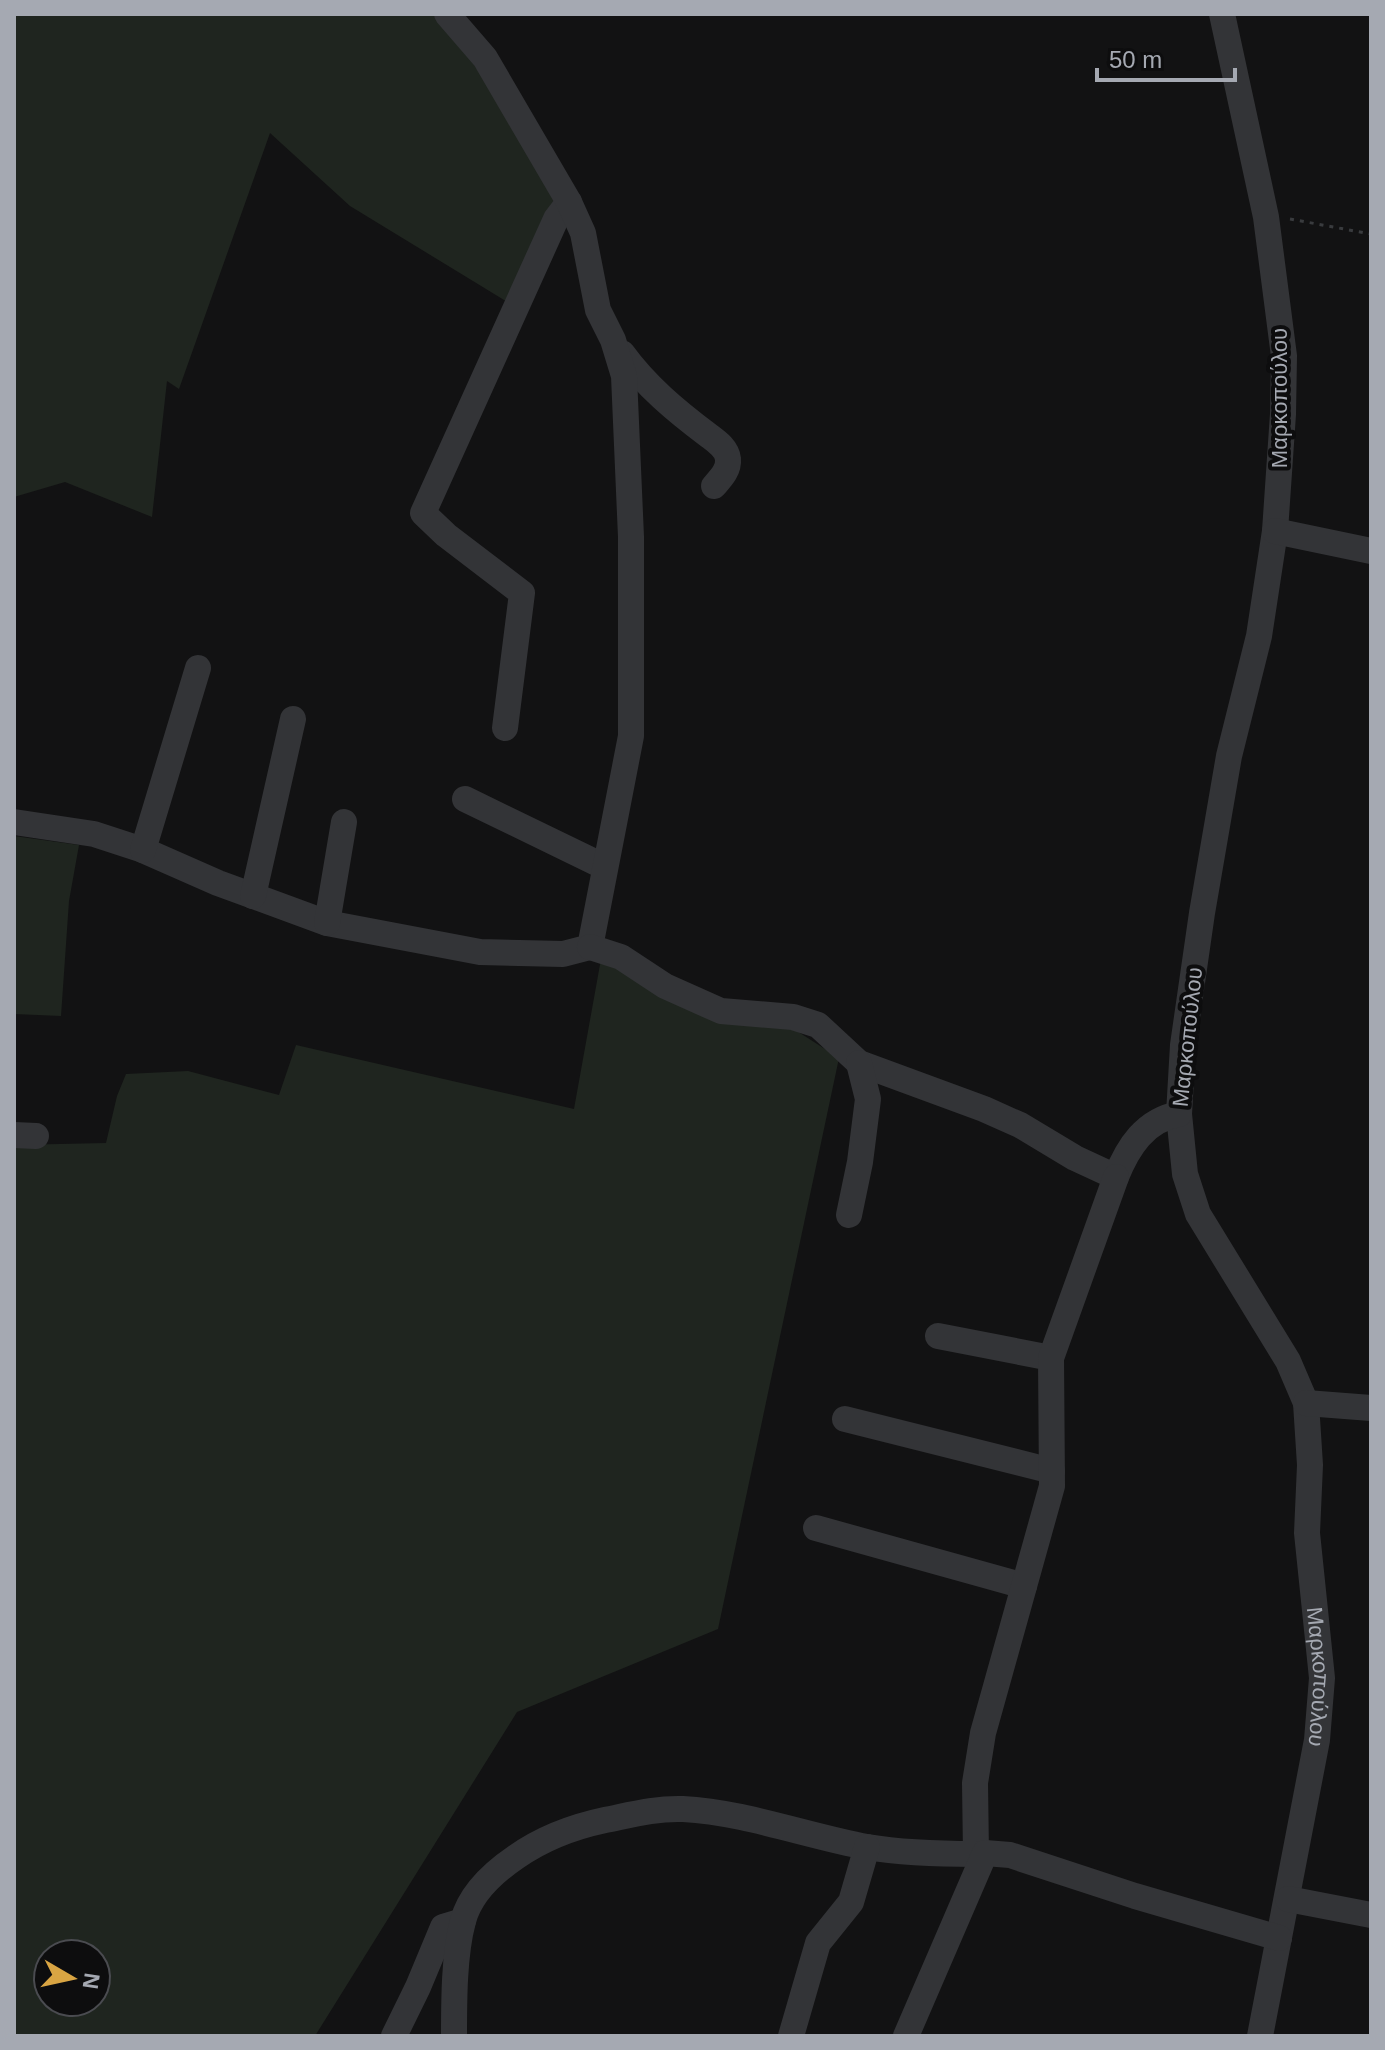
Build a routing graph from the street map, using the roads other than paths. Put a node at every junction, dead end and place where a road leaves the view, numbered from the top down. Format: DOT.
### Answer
graph roads {
  1 [pos="447,14"];
  2 [pos="1222,14"];
  3 [pos="569,202"];
  4 [pos="613,340"];
  5 [pos="714,486"];
  6 [pos="1275,531"];
  7 [pos="1371,551"];
  8 [pos="198,668"];
  9 [pos="293,719"];
  10 [pos="505,728"];
  11 [pos="465,799"];
  12 [pos="14,822"];
  13 [pos="344,822"];
  14 [pos="143,850"];
  15 [pos="605,867"];
  16 [pos="253,896"];
  17 [pos="327,923"];
  18 [pos="590,947"];
  19 [pos="859,1063"];
  20 [pos="1179,1114"];
  21 [pos="1116,1177"];
  22 [pos="849,1215"];
  23 [pos="938,1336"];
  24 [pos="1051,1358"];
  25 [pos="1306,1403"];
  26 [pos="1371,1408"];
  27 [pos="845,1419"];
  28 [pos="1052,1471"];
  29 [pos="816,1528"];
  30 [pos="1024,1586"];
  31 [pos="867,1847"];
  32 [pos="980,1854"];
  33 [pos="1288,1899"];
  34 [pos="1371,1915"];
  35 [pos="463,1921"];
  36 [pos="1279,1938"];
  37 [pos="394,2036"];
  38 [pos="454,2036"];
  39 [pos="791,2036"];
  40 [pos="906,2036"];
  41 [pos="1260,2036"];
  1 -- 3 [label="street"];
  2 -- 6 [label="street, Μαρκοπούλου"];
  3 -- 4 [label="street"];
  3 -- 10 [label="street"];
  4 -- 5 [label="street"];
  4 -- 15 [label="street"];
  6 -- 7 [label="street"];
  6 -- 20 [label="street, Μαρκοπούλου"];
  8 -- 14 [label="street"];
  9 -- 16 [label="street"];
  11 -- 15 [label="street"];
  12 -- 14 [label="street"];
  13 -- 17 [label="street"];
  14 -- 16 [label="street"];
  15 -- 18 [label="street"];
  16 -- 17 [label="street"];
  17 -- 18 [label="street"];
  18 -- 19 [label="street"];
  19 -- 21 [label="street"];
  19 -- 22 [label="street"];
  20 -- 21 [label="street"];
  20 -- 25 [label="street, Μαρκοπούλου"];
  21 -- 24 [label="street"];
  23 -- 24 [label="street"];
  24 -- 28 [label="street"];
  25 -- 26 [label="street"];
  25 -- 33 [label="street, Μαρκοπούλου"];
  27 -- 28 [label="street"];
  28 -- 30 [label="street"];
  29 -- 30 [label="street"];
  30 -- 32 [label="street"];
  31 -- 32 [label="street"];
  31 -- 35 [label="street"];
  31 -- 39 [label="street"];
  32 -- 36 [label="street"];
  32 -- 40 [label="street"];
  33 -- 34 [label="street"];
  33 -- 36 [label="street, Μαρκοπούλου"];
  35 -- 37 [label="street"];
  35 -- 38 [label="street"];
  36 -- 41 [label="street, Μαρκοπούλου"];
}
